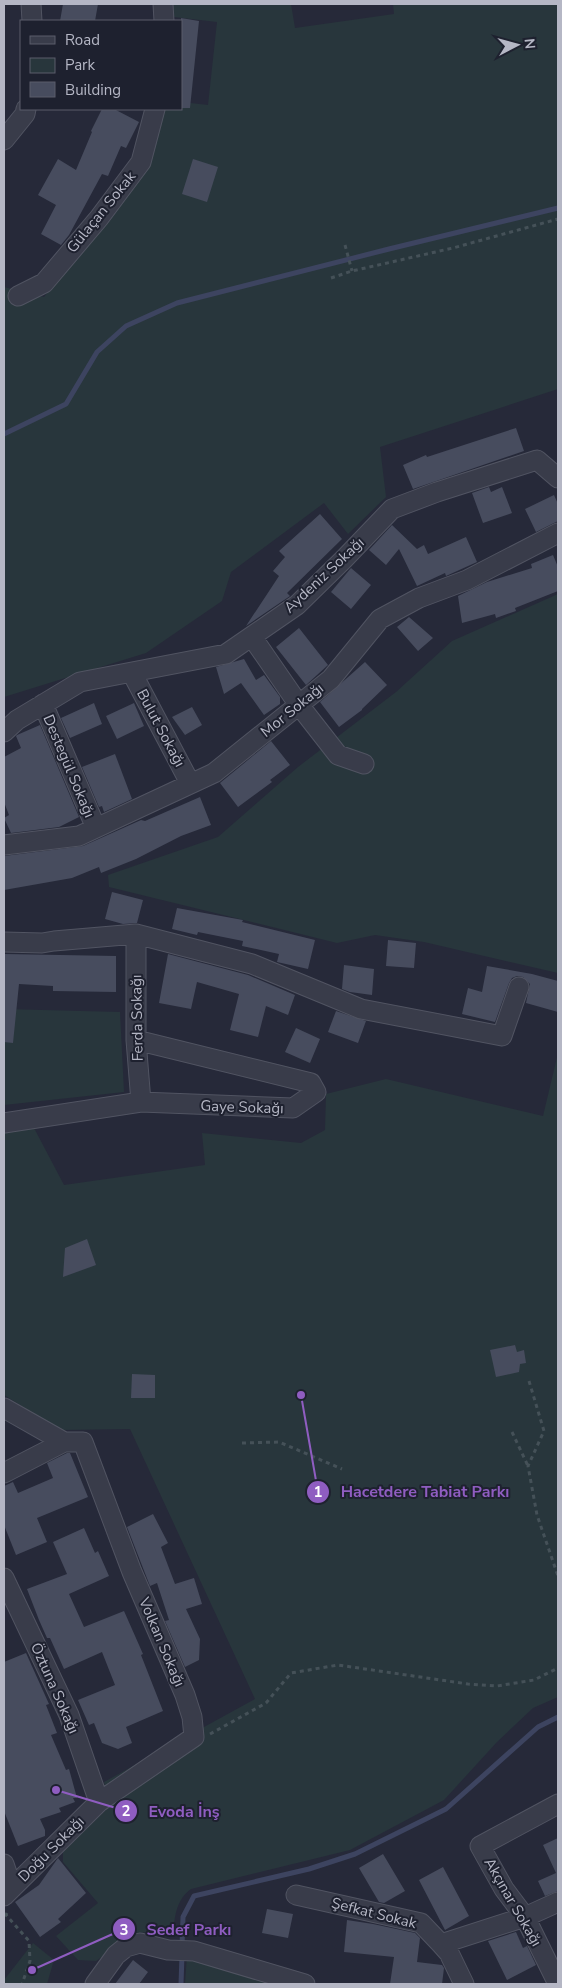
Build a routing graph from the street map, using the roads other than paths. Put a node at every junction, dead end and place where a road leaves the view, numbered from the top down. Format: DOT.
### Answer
graph roads {
  1 [pos="31,4"];
  2 [pos="163,4"];
  3 [pos="32,20"];
  4 [pos="164,20"];
  5 [pos="26,110"];
  6 [pos="155,110"];
  7 [pos="4,140"];
  8 [pos="18,296"];
  9 [pos="558,478"];
  10 [pos="558,533"];
  11 [pos="252,636"];
  12 [pos="132,673"];
  13 [pos="43,704"];
  14 [pos="299,705"];
  15 [pos="4,732"];
  16 [pos="364,764"];
  17 [pos="190,783"];
  18 [pos="96,828"];
  19 [pos="4,845"];
  20 [pos="136,934"];
  21 [pos="4,942"];
  22 [pos="519,987"];
  23 [pos="136,1040"];
  24 [pos="141,1102"];
  25 [pos="4,1123"];
  26 [pos="4,1408"];
  27 [pos="64,1442"];
  28 [pos="4,1473"];
  29 [pos="4,1578"];
  30 [pos="99,1802"];
  31 [pos="558,1804"];
  32 [pos="4,1864"];
  33 [pos="8,1892"];
  34 [pos="296,1895"];
  35 [pos="558,1902"];
  36 [pos="525,1918"];
  37 [pos="441,1944"];
  38 [pos="95,1984"];
  39 [pos="305,1984"];
  40 [pos="464,1984"];
  41 [pos="558,1984"];
  1 -- 3 [label="street"];
  2 -- 4 [label="street"];
  5 -- 7 [label="street"];
  6 -- 8 [label="street, Gülaçan Sokak"];
  9 -- 11 [label="street, Aydeniz Sokağı"];
  10 -- 14 [label="street, Mor Sokağı"];
  11 -- 12 [label="street, Aydeniz Sokağı"];
  11 -- 14 [label="street"];
  12 -- 13 [label="street, Aydeniz Sokağı"];
  12 -- 17 [label="street, Bulut Sokağı"];
  13 -- 15 [label="street, Aydeniz Sokağı"];
  13 -- 18 [label="street, Destegül Sokağı"];
  14 -- 16 [label="street"];
  14 -- 17 [label="street, Mor Sokağı"];
  17 -- 18 [label="street, Mor Sokağı"];
  18 -- 19 [label="street, Mor Sokağı"];
  20 -- 21 [label="street"];
  20 -- 22 [label="street"];
  20 -- 23 [label="street, Ferda Sokağı"];
  23 -- 24 [label="street, Ferda Sokağı"];
  23 -- 24 [label="street, Gaye Sokağı"];
  24 -- 25 [label="street, Gaye Sokağı"];
  26 -- 27 [label="street"];
  27 -- 28 [label="street"];
  27 -- 30 [label="street, Volkan Sokağı"];
  29 -- 30 [label="street, Öztuna Sokağı"];
  30 -- 33 [label="street, Doğu Sokağı"];
  31 -- 36 [label="street, Akçınar Sokağı"];
  32 -- 33 [label="street"];
  34 -- 37 [label="street, Şefkat Sokak"];
  35 -- 36 [label="street"];
  36 -- 37 [label="street"];
  36 -- 41 [label="street, Akçınar Sokağı"];
  37 -- 40 [label="street, Şefkat Sokak"];
  38 -- 39 [label="street"];
}
